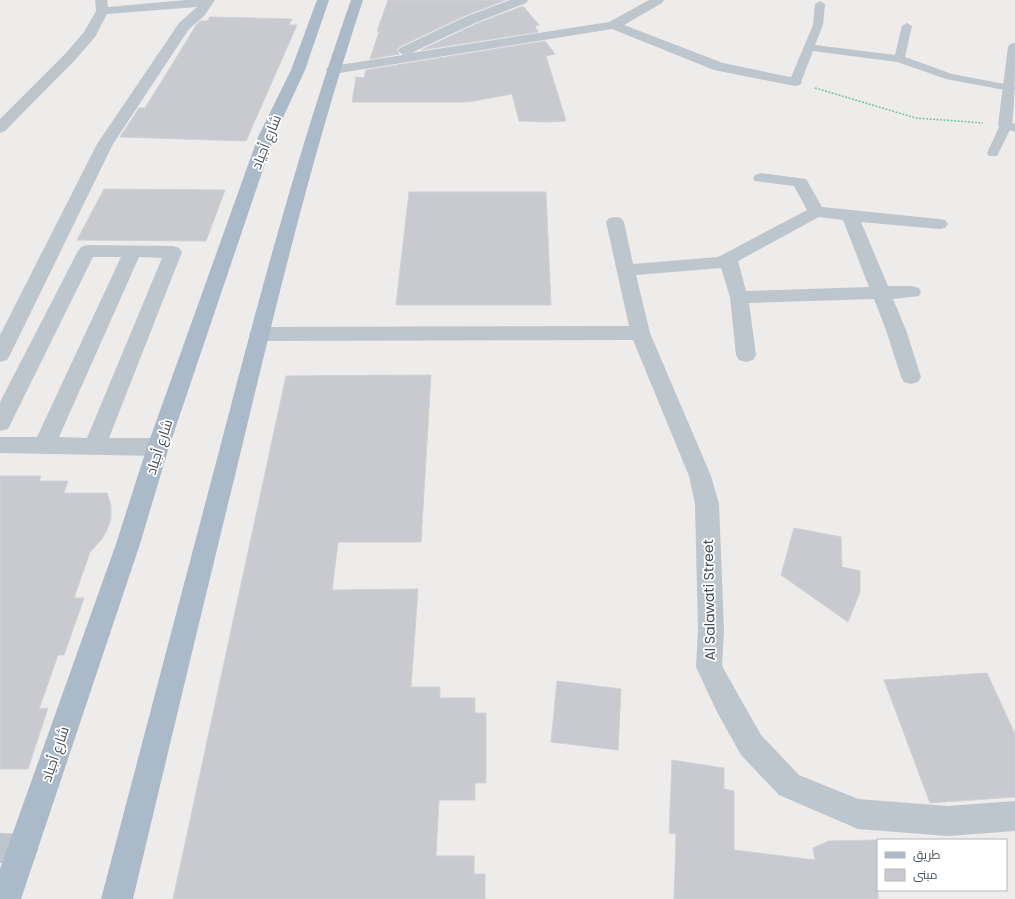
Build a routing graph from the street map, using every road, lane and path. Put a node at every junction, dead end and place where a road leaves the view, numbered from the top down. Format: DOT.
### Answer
graph roads {
  1 [pos="324,0"];
  2 [pos="357,0"];
  3 [pos="522,0"];
  4 [pos="658,0"];
  5 [pos="208,1"];
  6 [pos="820,4"];
  7 [pos="102,6"];
  8 [pos="613,25"];
  9 [pos="907,26"];
  10 [pos="809,47"];
  11 [pos="1015,47"];
  12 [pos="899,60"];
  13 [pos="384,62"];
  14 [pos="333,70"];
  15 [pos="795,82"];
  16 [pos="1010,88"];
  17 [pos="1010,127"];
  18 [pos="0,128"];
  19 [pos="993,153"];
  20 [pos="761,178"];
  21 [pos="816,212"];
  22 [pos="850,215"];
  23 [pos="615,222"];
  24 [pos="939,224"];
  25 [pos="132,252"];
  26 [pos="728,259"];
  27 [pos="627,270"];
  28 [pos="912,292"];
  29 [pos="880,293"];
  30 [pos="739,297"];
  31 [pos="640,333"];
  32 [pos="259,334"];
  33 [pos="0,355"];
  34 [pos="746,355"];
  35 [pos="911,377"];
  36 [pos="0,423"];
  37 [pos="0,445"];
  38 [pos="44,446"];
  39 [pos="95,446"];
  40 [pos="158,447"];
  41 [pos="1015,816"];
  42 [pos="11,849"];
  43 [pos="5,899"];
  44 [pos="117,899"];
  1 -- 40 [label="main road, شارع أجياد"];
  2 -- 14 [label="main road"];
  3 -- 13 [label="street"];
  4 -- 8 [label="street"];
  5 -- 7 [label="street"];
  5 -- 33 [label="street"];
  6 -- 10 [label="lane"];
  7 -- 18 [label="street"];
  8 -- 13 [label="street"];
  8 -- 15 [label="street"];
  9 -- 12 [label="lane"];
  10 -- 12 [label="lane"];
  10 -- 15 [label="lane"];
  11 -- 16 [label="street"];
  12 -- 16 [label="lane"];
  13 -- 14 [label="street"];
  14 -- 32 [label="main road"];
  15 -- 17 [label="path"];
  16 -- 17 [label="street"];
  17 -- 19 [label="lane"];
  20 -- 21 [label="street"];
  21 -- 22 [label="street"];
  21 -- 26 [label="street"];
  22 -- 24 [label="street"];
  22 -- 29 [label="street"];
  23 -- 27 [label="street, Al Salawati Street"];
  25 -- 36 [label="street"];
  25 -- 38 [label="street"];
  25 -- 39 [label="street"];
  26 -- 27 [label="street"];
  26 -- 30 [label="street"];
  27 -- 31 [label="street, Al Salawati Street"];
  28 -- 29 [label="street"];
  29 -- 30 [label="street"];
  29 -- 35 [label="street"];
  30 -- 34 [label="street"];
  31 -- 32 [label="street"];
  31 -- 41 [label="street, Al Salawati Street"];
  32 -- 44 [label="main road"];
  37 -- 38 [label="street"];
  38 -- 39 [label="street"];
  39 -- 40 [label="street"];
  40 -- 42 [label="main road, شارع أجياد"];
  42 -- 43 [label="main road, شارع أجياد"];
}
